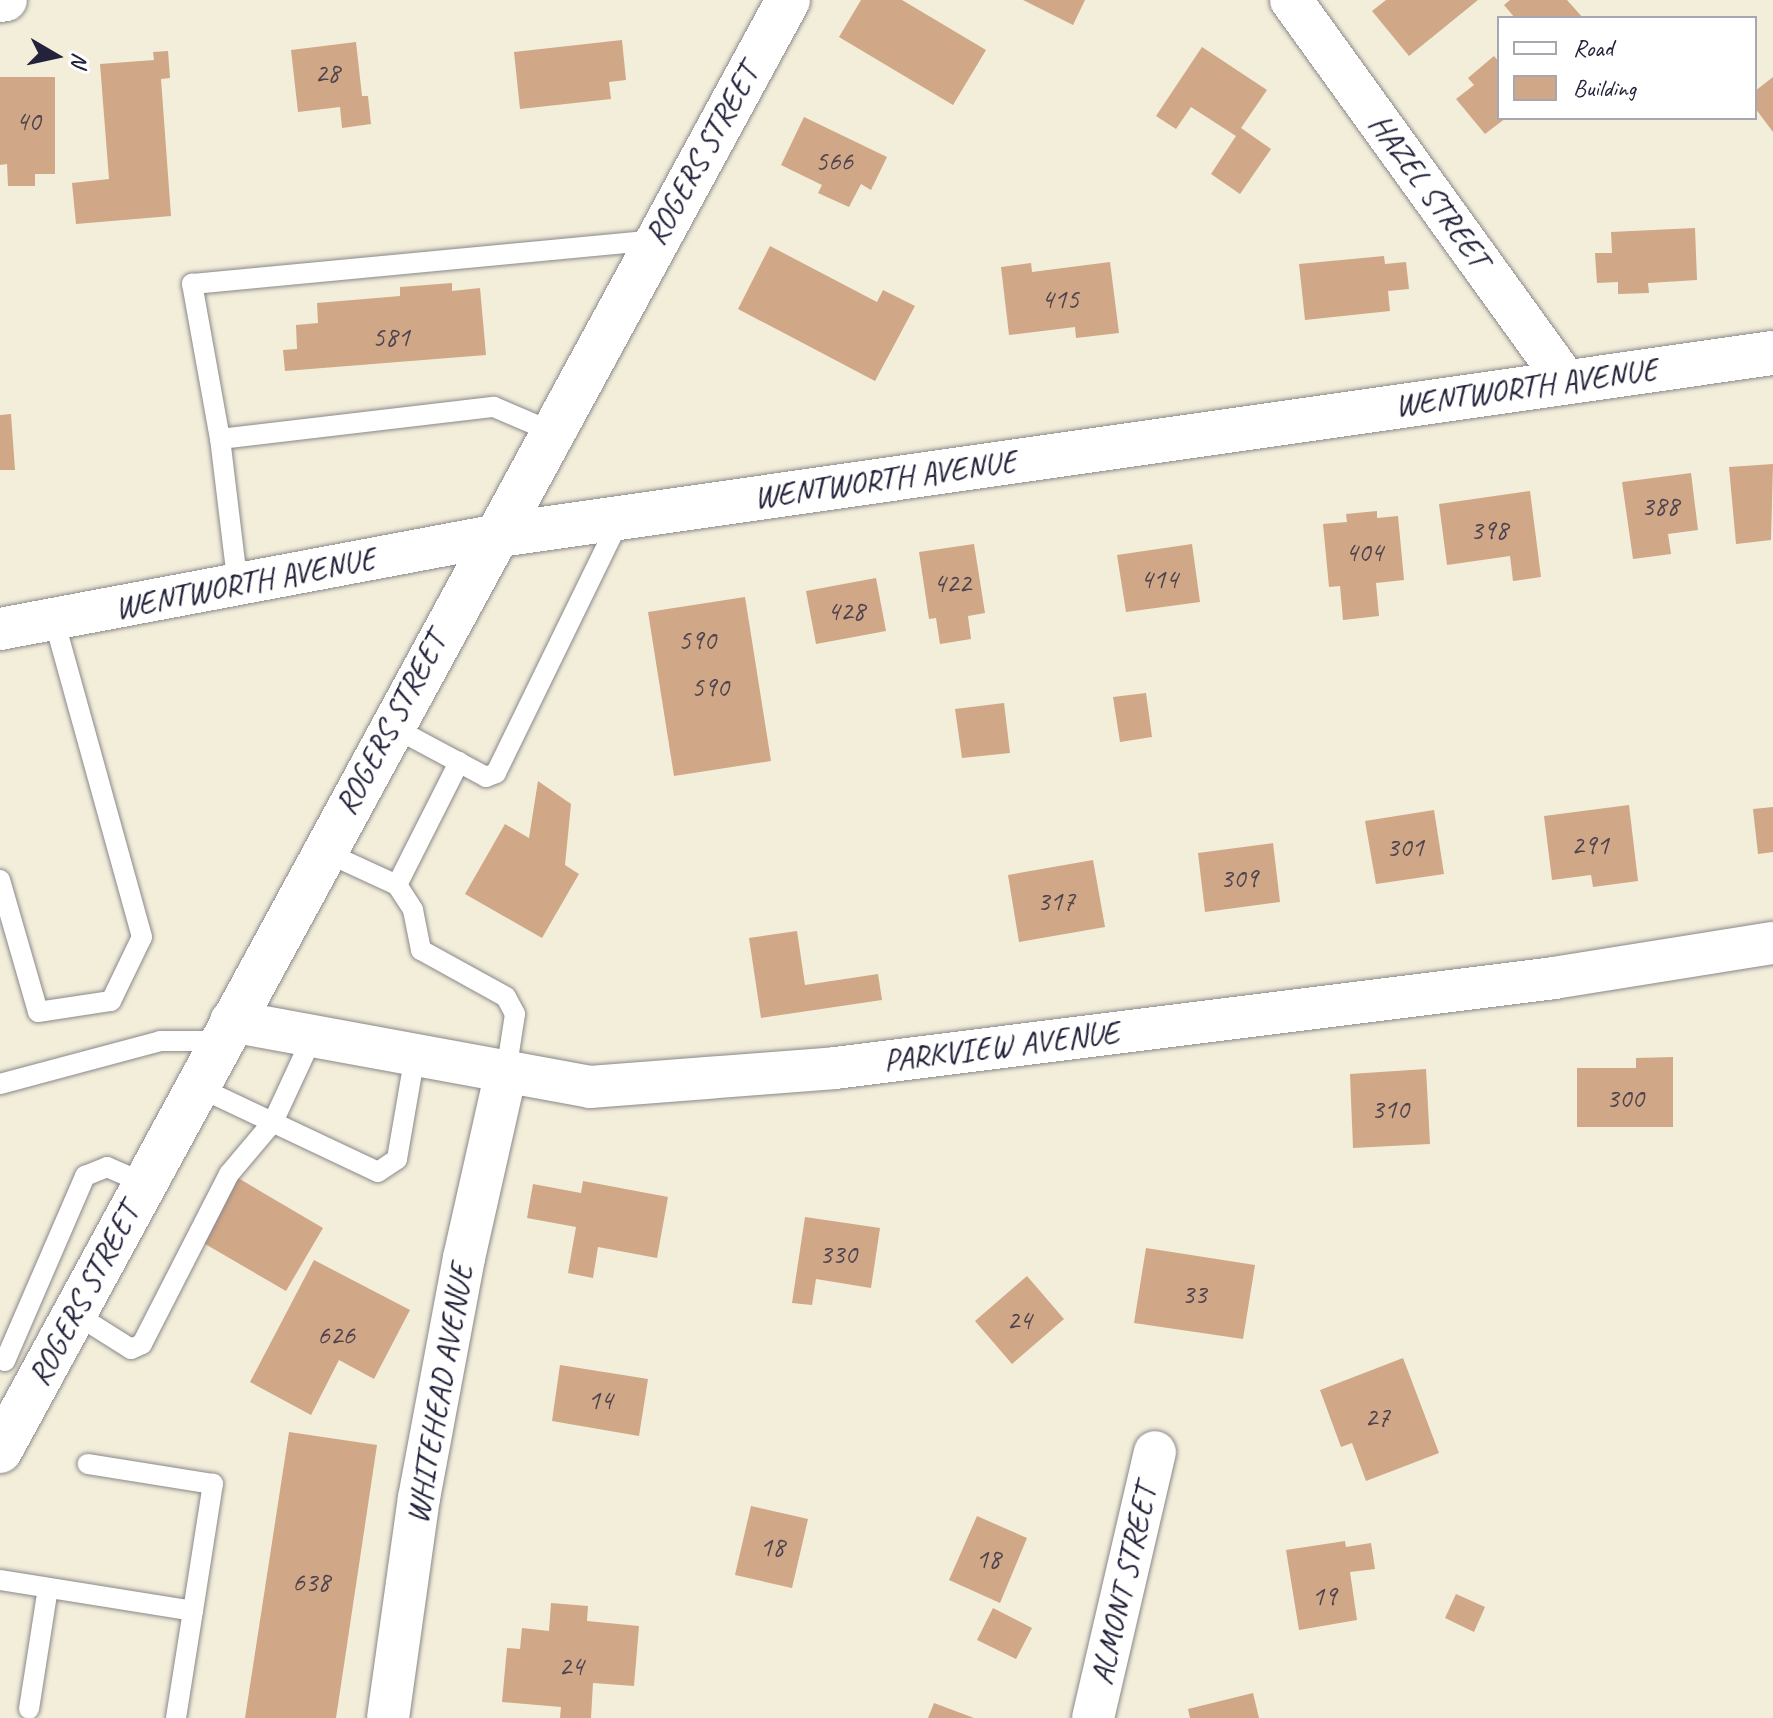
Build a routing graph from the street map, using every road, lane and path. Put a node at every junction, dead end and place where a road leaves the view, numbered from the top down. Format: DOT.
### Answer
graph roads {
  1 [pos="6,0"];
  2 [pos="788,0"];
  3 [pos="1291,0"];
  4 [pos="0,1"];
  5 [pos="655,240"];
  6 [pos="1773,353"];
  7 [pos="1567,383"];
  8 [pos="550,431"];
  9 [pos="220,439"];
  10 [pos="621,517"];
  11 [pos="493,536"];
  12 [pos="238,587"];
  13 [pos="54,619"];
  14 [pos="0,629"];
  15 [pos="391,725"];
  16 [pos="459,762"];
  17 [pos="323,851"];
  18 [pos="0,880"];
  19 [pos="397,885"];
  20 [pos="1773,943"];
  21 [pos="225,1031"];
  22 [pos="313,1036"];
  23 [pos="415,1055"];
  24 [pos="506,1072"];
  25 [pos="0,1084"];
  26 [pos="196,1086"];
  27 [pos="273,1122"];
  28 [pos="144,1183"];
  29 [pos="74,1313"];
  30 [pos="0,1317"];
  31 [pos="20,1327"];
  32 [pos="15,1366"];
  33 [pos="0,1451"];
  34 [pos="1155,1452"];
  35 [pos="88,1464"];
  36 [pos="0,1580"];
  37 [pos="48,1588"];
  38 [pos="193,1611"];
  39 [pos="29,1709"];
  40 [pos="176,1718"];
  41 [pos="388,1718"];
  42 [pos="1093,1718"];
  1 -- 4 [label="street"];
  2 -- 5 [label="main road, ROGERS STREET"];
  3 -- 7 [label="street, HAZEL STREET"];
  5 -- 8 [label="main road, ROGERS STREET"];
  5 -- 9 [label="lane"];
  6 -- 7 [label="main road, WENTWORTH AVENUE"];
  7 -- 10 [label="main road, WENTWORTH AVENUE"];
  8 -- 9 [label="lane"];
  8 -- 11 [label="main road, ROGERS STREET"];
  9 -- 12 [label="lane"];
  10 -- 11 [label="main road, WENTWORTH AVENUE"];
  10 -- 16 [label="lane"];
  11 -- 12 [label="street, WENTWORTH AVENUE"];
  11 -- 15 [label="main road, ROGERS STREET"];
  12 -- 13 [label="street, WENTWORTH AVENUE"];
  13 -- 14 [label="street, WENTWORTH AVENUE"];
  13 -- 18 [label="lane"];
  15 -- 16 [label="lane"];
  15 -- 17 [label="main road, ROGERS STREET"];
  16 -- 19 [label="lane"];
  17 -- 19 [label="lane"];
  17 -- 21 [label="main road, ROGERS STREET"];
  19 -- 24 [label="lane"];
  20 -- 24 [label="street, PARKVIEW AVENUE"];
  21 -- 22 [label="street, PARKVIEW AVENUE"];
  21 -- 25 [label="lane"];
  21 -- 26 [label="main road, ROGERS STREET"];
  22 -- 23 [label="street, PARKVIEW AVENUE"];
  22 -- 27 [label="lane"];
  23 -- 24 [label="street, PARKVIEW AVENUE"];
  23 -- 27 [label="lane"];
  24 -- 41 [label="street, WHITEHEAD AVENUE"];
  26 -- 27 [label="lane"];
  26 -- 28 [label="main road, ROGERS STREET"];
  27 -- 29 [label="lane"];
  28 -- 29 [label="main road, ROGERS STREET"];
  28 -- 31 [label="lane"];
  29 -- 32 [label="main road, ROGERS STREET"];
  30 -- 31 [label="lane"];
  31 -- 32 [label="lane"];
  32 -- 33 [label="main road, ROGERS STREET"];
  34 -- 42 [label="street, ALMONT STREET"];
  35 -- 38 [label="lane"];
  36 -- 37 [label="lane"];
  37 -- 38 [label="lane"];
  37 -- 39 [label="lane"];
  38 -- 40 [label="lane"];
}
